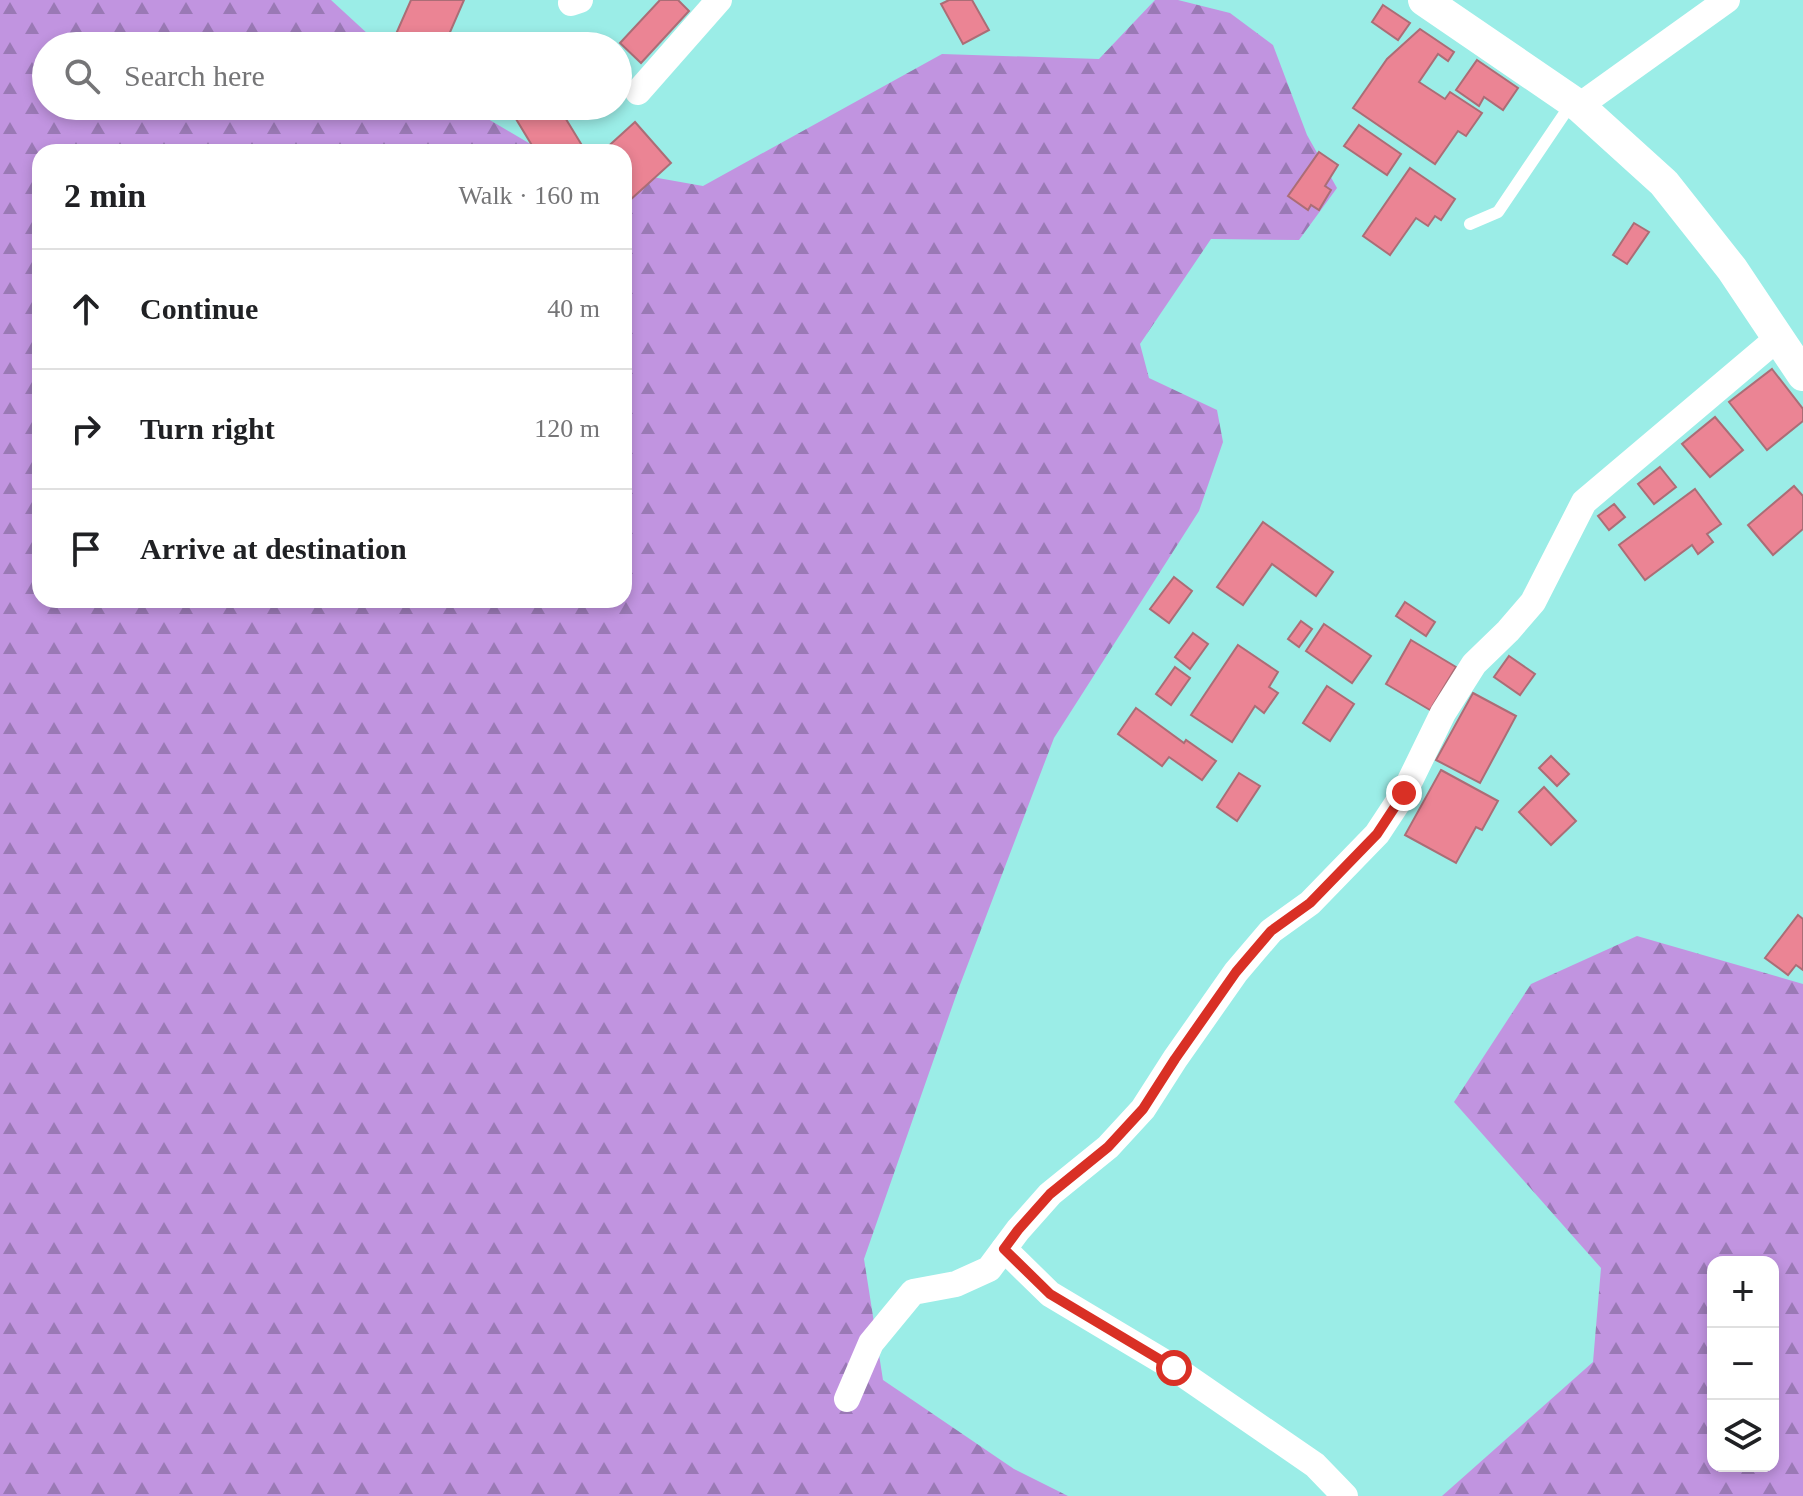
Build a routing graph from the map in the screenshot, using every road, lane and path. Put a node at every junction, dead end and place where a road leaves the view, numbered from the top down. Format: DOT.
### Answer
graph roads {
  1 [pos="719,0"];
  2 [pos="1424,0"];
  3 [pos="1727,0"];
  4 [pos="638,92"];
  5 [pos="1576,104"];
  6 [pos="1470,224"];
  7 [pos="1778,338"];
  8 [pos="1803,375"];
  9 [pos="1004,1249"];
  10 [pos="847,1399"];
  11 [pos="1345,1496"];
  1 -- 4 [label="street"];
  2 -- 5 [label="street"];
  3 -- 5 [label="street"];
  5 -- 6 [label="lane"];
  5 -- 7 [label="street"];
  7 -- 8 [label="street"];
  7 -- 9 [label="street"];
  9 -- 10 [label="street"];
  9 -- 11 [label="street"];
}
